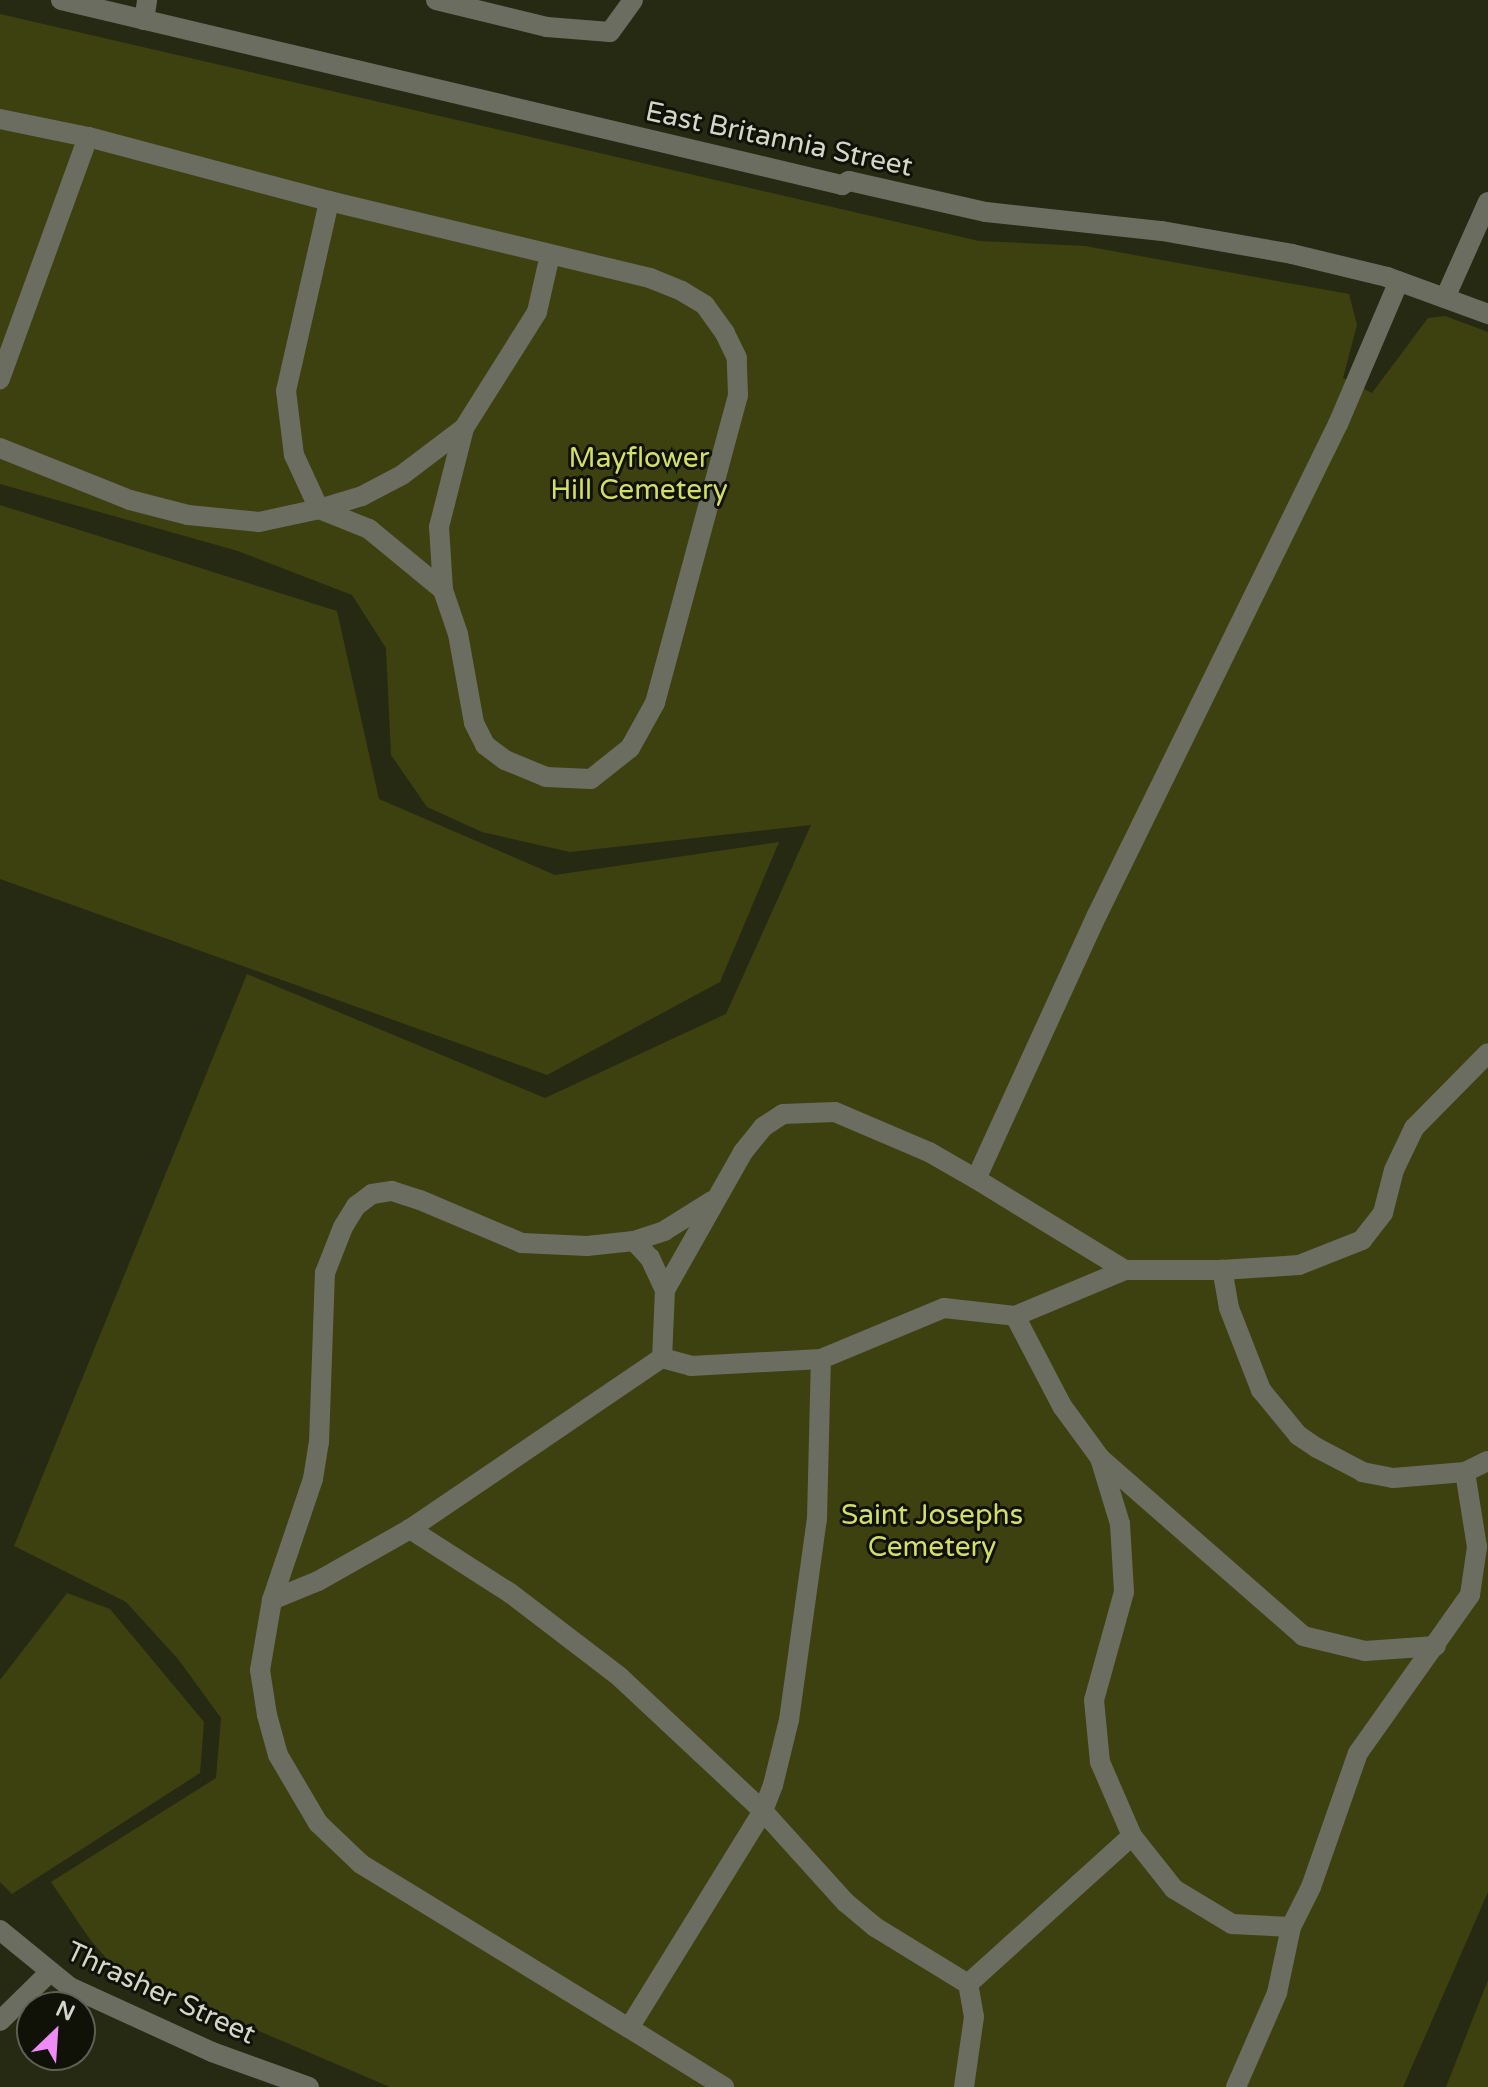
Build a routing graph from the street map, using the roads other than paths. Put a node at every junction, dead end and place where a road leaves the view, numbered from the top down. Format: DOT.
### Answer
graph roads {
  1 [pos="61,0"];
  2 [pos="436,0"];
  3 [pos="633,0"];
  4 [pos="146,10"];
  5 [pos="0,119"];
  6 [pos="88,137"];
  7 [pos="329,201"];
  8 [pos="1488,202"];
  9 [pos="550,255"];
  10 [pos="1399,281"];
  11 [pos="1445,298"];
  12 [pos="1488,314"];
  13 [pos="0,379"];
  14 [pos="464,428"];
  15 [pos="0,448"];
  16 [pos="319,509"];
  17 [pos="443,590"];
  18 [pos="1488,1053"];
  19 [pos="976,1179"];
  20 [pos="716,1199"];
  21 [pos="634,1241"];
  22 [pos="1125,1270"];
  23 [pos="1222,1270"];
  24 [pos="665,1290"];
  25 [pos="1015,1316"];
  26 [pos="662,1358"];
  27 [pos="821,1359"];
  28 [pos="1100,1458"];
  29 [pos="1488,1461"];
  30 [pos="1465,1472"];
  31 [pos="410,1529"];
  32 [pos="272,1600"];
  33 [pos="1436,1646"];
  34 [pos="763,1811"];
  35 [pos="1132,1836"];
  36 [pos="1291,1927"];
  37 [pos="0,1930"];
  38 [pos="49,1973"];
  39 [pos="968,1984"];
  40 [pos="0,2021"];
  41 [pos="629,2028"];
  42 [pos="309,2087"];
  43 [pos="724,2087"];
  44 [pos="964,2087"];
  45 [pos="1236,2087"];
  1 -- 4 [label="street, East Britannia Street"];
  2 -- 3 [label="street"];
  4 -- 10 [label="street, East Britannia Street"];
  5 -- 6 [label="street"];
  6 -- 7 [label="street"];
  6 -- 13 [label="street"];
  7 -- 9 [label="street"];
  7 -- 16 [label="street"];
  8 -- 11 [label="street"];
  9 -- 14 [label="street"];
  9 -- 17 [label="street"];
  10 -- 11 [label="street, East Britannia Street"];
  10 -- 19 [label="street"];
  11 -- 12 [label="street, East Britannia Street"];
  14 -- 16 [label="street"];
  14 -- 17 [label="street"];
  15 -- 16 [label="street"];
  16 -- 17 [label="street"];
  18 -- 23 [label="street"];
  19 -- 20 [label="street"];
  19 -- 22 [label="street"];
  20 -- 21 [label="street"];
  20 -- 24 [label="street"];
  21 -- 24 [label="street"];
  21 -- 32 [label="street"];
  22 -- 23 [label="street"];
  22 -- 25 [label="street"];
  23 -- 30 [label="street"];
  24 -- 26 [label="street"];
  25 -- 27 [label="street"];
  25 -- 28 [label="street"];
  26 -- 27 [label="street"];
  26 -- 31 [label="street"];
  27 -- 34 [label="street"];
  28 -- 33 [label="street"];
  28 -- 35 [label="street"];
  29 -- 30 [label="street"];
  30 -- 33 [label="street"];
  31 -- 32 [label="street"];
  31 -- 34 [label="street"];
  32 -- 41 [label="street"];
  33 -- 36 [label="street"];
  34 -- 39 [label="street"];
  34 -- 41 [label="street"];
  35 -- 36 [label="street"];
  35 -- 39 [label="street"];
  36 -- 45 [label="street"];
  37 -- 38 [label="street, Thrasher Street"];
  38 -- 40 [label="street"];
  38 -- 42 [label="street, Thrasher Street"];
  39 -- 44 [label="street"];
  41 -- 43 [label="street"];
}
